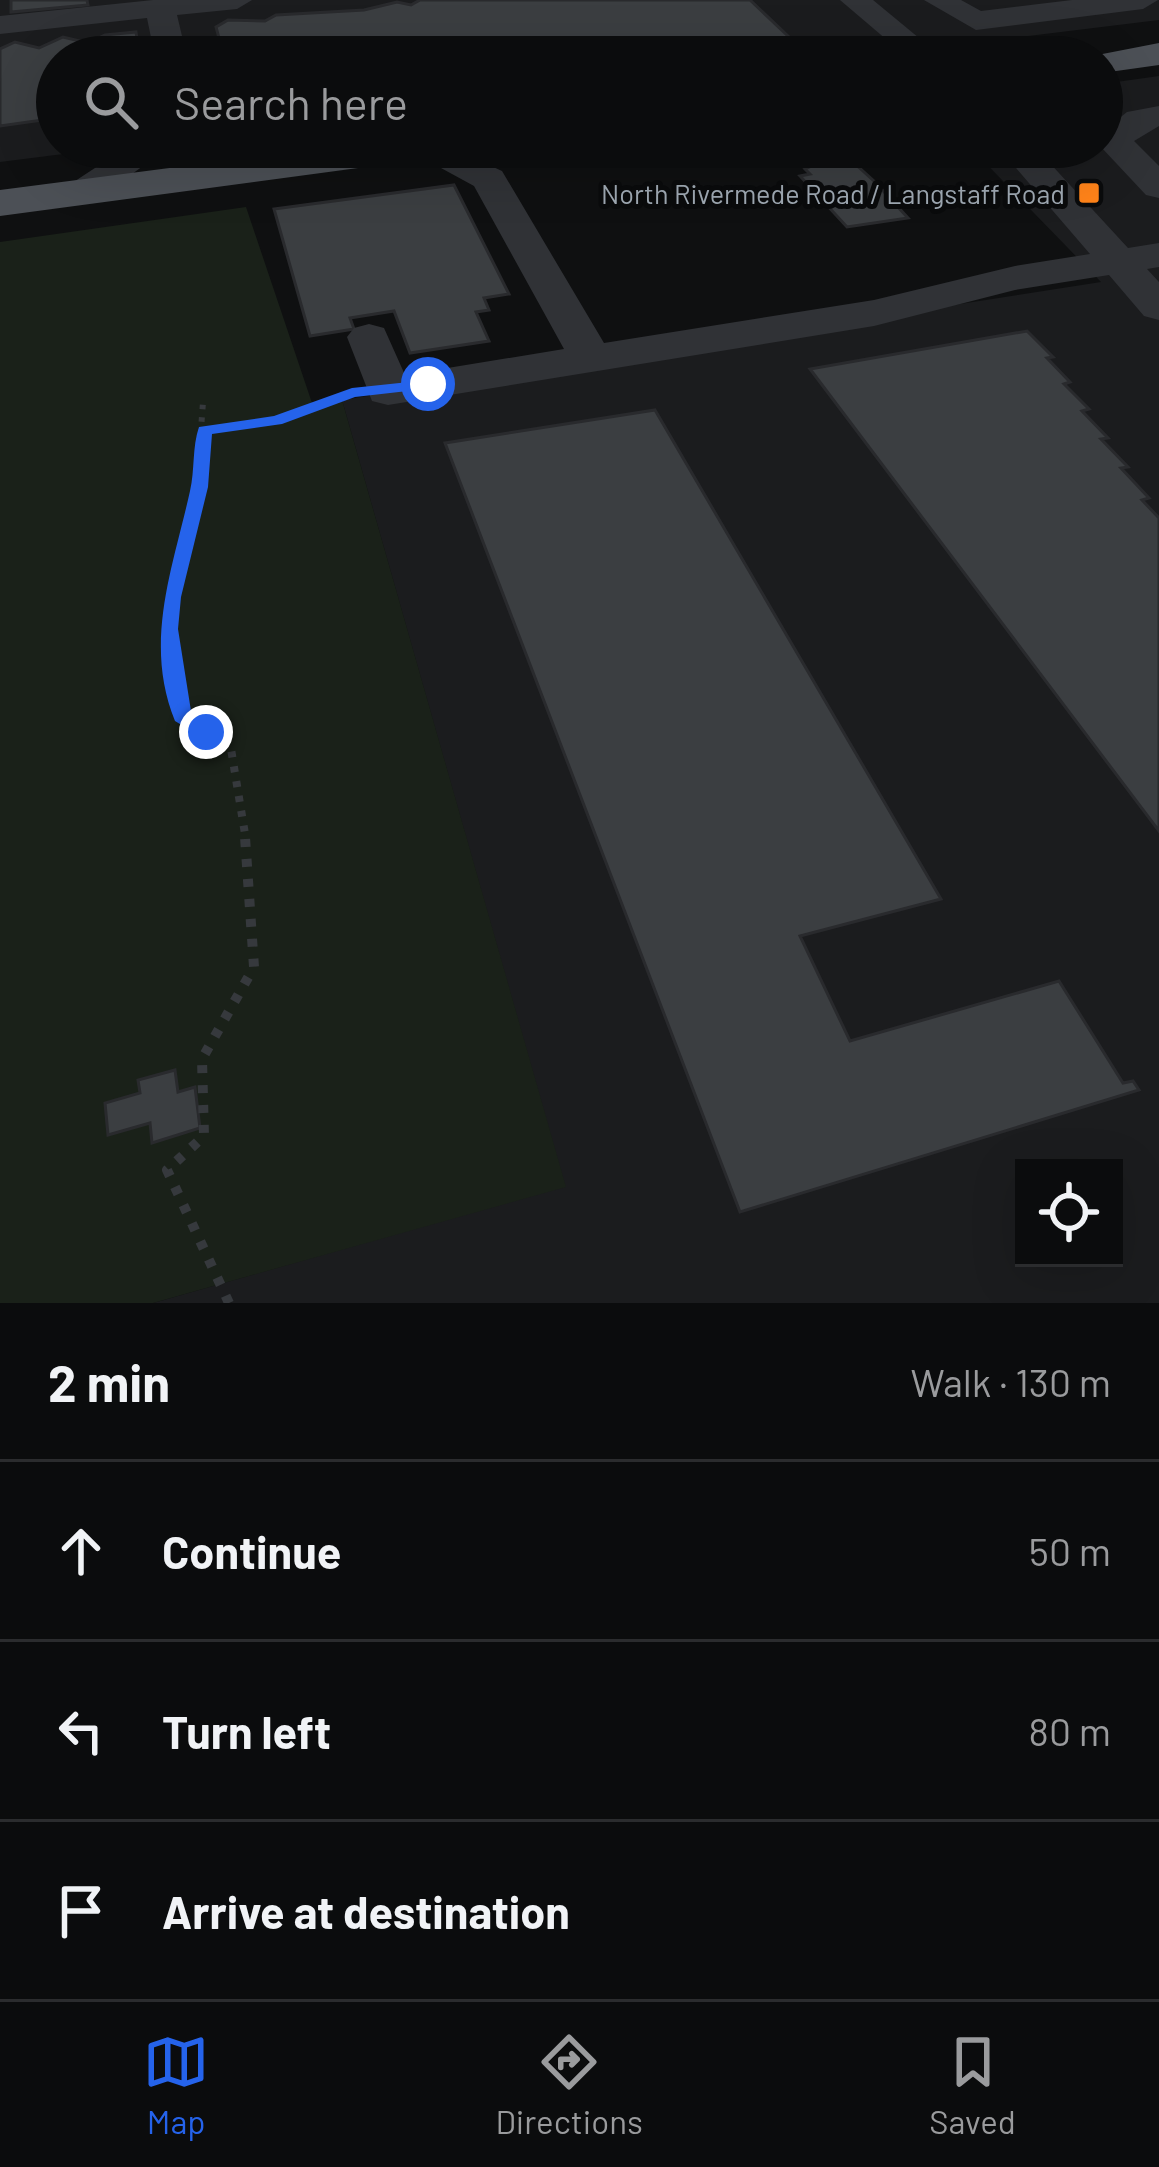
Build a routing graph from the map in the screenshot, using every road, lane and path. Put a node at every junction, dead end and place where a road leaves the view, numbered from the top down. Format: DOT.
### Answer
graph roads {
  1 [pos="236,0"];
  2 [pos="855,0"];
  3 [pos="939,0"];
  4 [pos="1143,0"];
  5 [pos="1152,0"];
  6 [pos="160,8"];
  7 [pos="1159,8"];
  8 [pos="0,25"];
  9 [pos="166,36"];
  10 [pos="900,36"];
  11 [pos="1159,54"];
  12 [pos="1123,59"];
  13 [pos="1159,116"];
  14 [pos="1123,132"];
  15 [pos="1123,149"];
  16 [pos="120,168"];
  17 [pos="272,168"];
  18 [pos="500,168"];
  19 [pos="1039,168"];
  20 [pos="1159,187"];
  21 [pos="82,193"];
  22 [pos="0,203"];
  23 [pos="1139,258"];
  24 [pos="1159,307"];
  25 [pos="369,338"];
  26 [pos="590,357"];
  27 [pos="388,391"];
  28 [pos="202,402"];
  29 [pos="204,430"];
  30 [pos="229,1303"];
  1 -- 6 [label="street"];
  2 -- 10 [label="street"];
  3 -- 4 [label="street"];
  5 -- 7 [label="street"];
  6 -- 8 [label="street"];
  6 -- 9 [label="street"];
  11 -- 12 [label="main road"];
  13 -- 14 [label="street"];
  15 -- 20 [label="street"];
  16 -- 21 [label="street"];
  17 -- 21 [label="main road"];
  18 -- 26 [label="street"];
  19 -- 23 [label="street"];
  21 -- 22 [label="main road"];
  23 -- 24 [label="street"];
  23 -- 26 [label="street"];
  25 -- 27 [label="street"];
  26 -- 27 [label="street"];
  27 -- 29 [label="path"];
  28 -- 29 [label="path"];
  29 -- 30 [label="path"];
}
